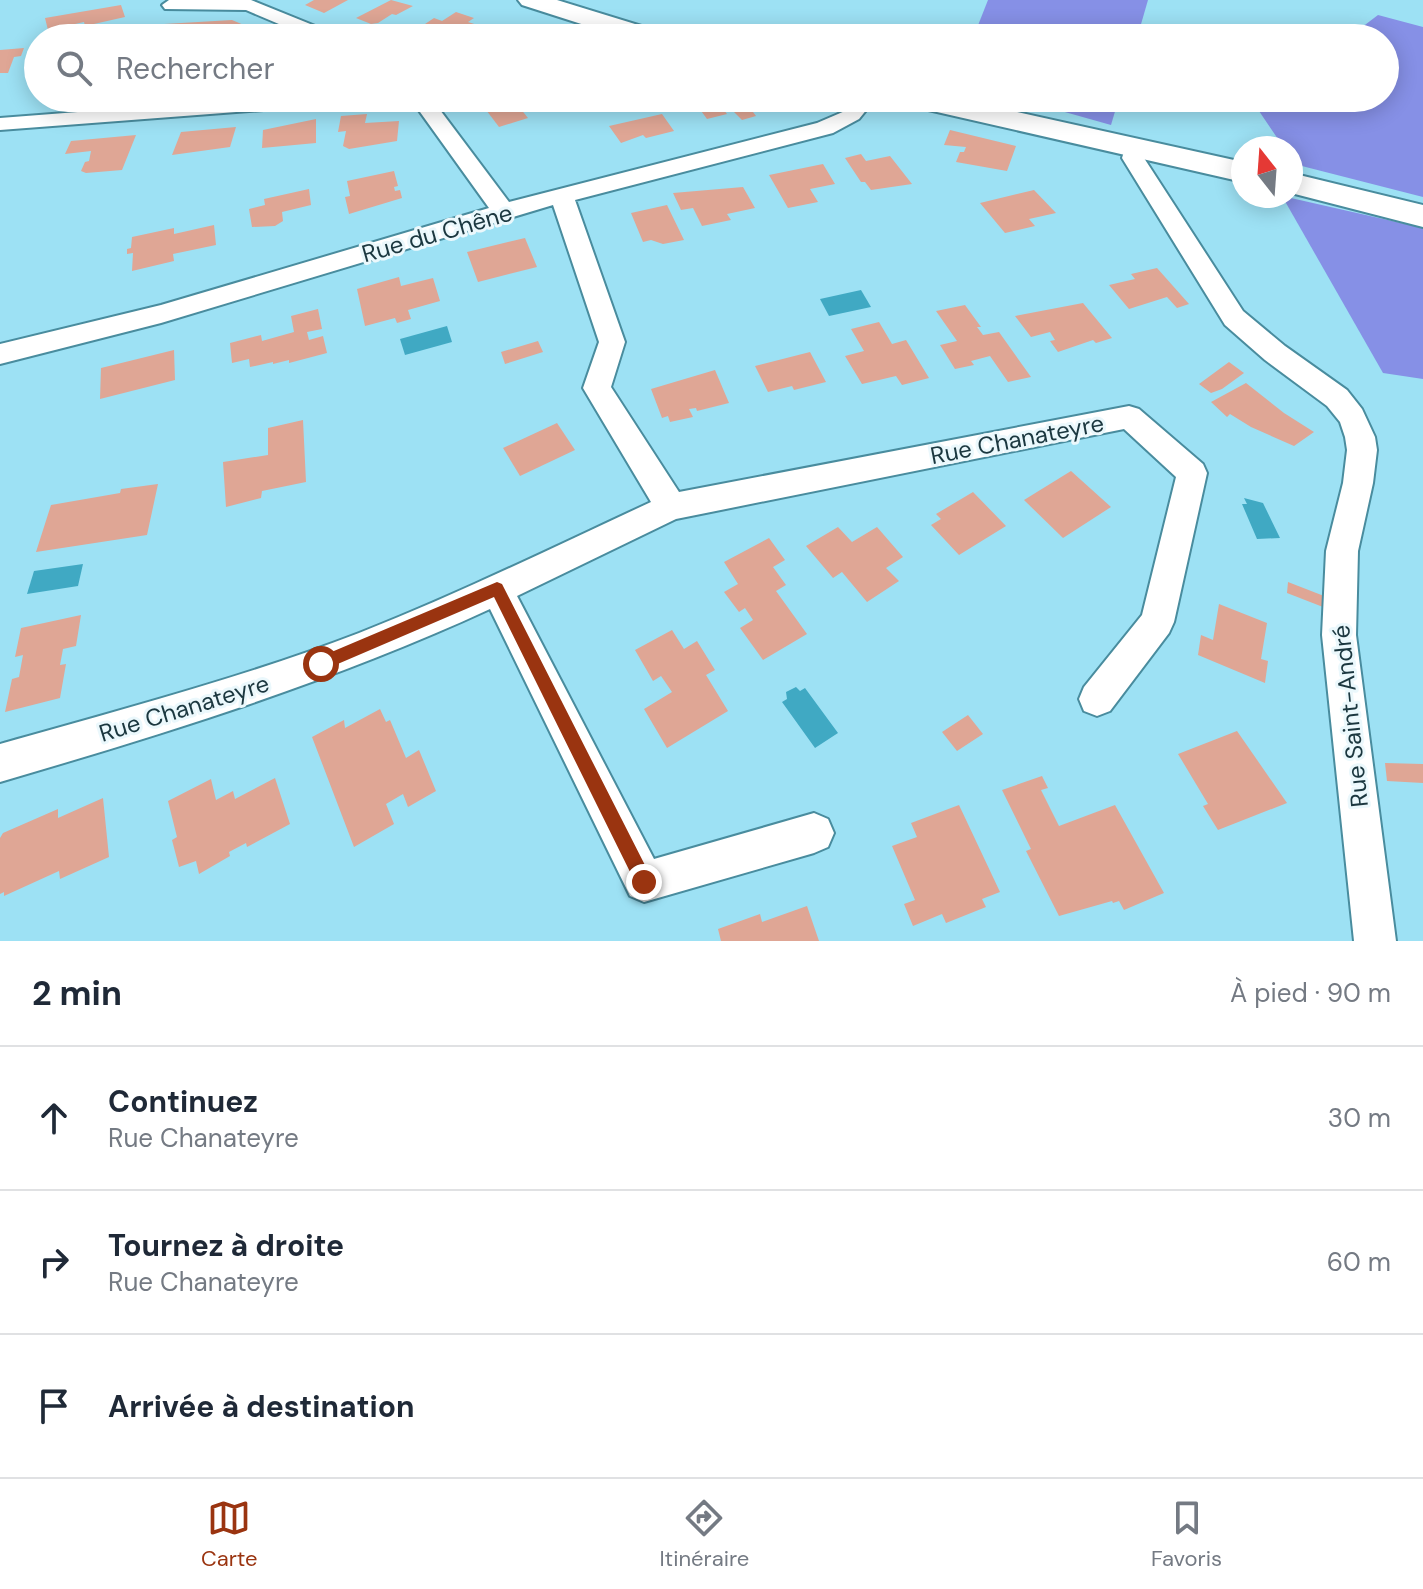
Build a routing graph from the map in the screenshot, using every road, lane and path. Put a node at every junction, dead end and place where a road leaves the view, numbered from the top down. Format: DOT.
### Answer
graph roads {
  1 [pos="531,0"];
  2 [pos="171,5"];
  3 [pos="294,24"];
  4 [pos="607,24"];
  5 [pos="158,112"];
  6 [pos="430,112"];
  7 [pos="854,112"];
  8 [pos="978,112"];
  9 [pos="0,124"];
  10 [pos="1135,147"];
  11 [pos="1231,169"];
  12 [pos="1303,186"];
  13 [pos="562,197"];
  14 [pos="505,213"];
  15 [pos="1423,216"];
  16 [pos="0,354"];
  17 [pos="671,507"];
  18 [pos="497,589"];
  19 [pos="1097,699"];
  20 [pos="0,763"];
  21 [pos="814,833"];
  22 [pos="1375,941"];
  1 -- 4 [label="main road"];
  2 -- 3 [label="street"];
  5 -- 9 [label="street"];
  6 -- 14 [label="street"];
  7 -- 13 [label="street, Rue du Chêne"];
  8 -- 10 [label="main road"];
  10 -- 11 [label="main road"];
  10 -- 22 [label="street, Rue Saint-André"];
  12 -- 15 [label="main road"];
  13 -- 14 [label="street, Rue du Chêne"];
  13 -- 17 [label="street"];
  14 -- 16 [label="street, Rue du Chêne"];
  17 -- 18 [label="street, Rue Chanateyre"];
  17 -- 19 [label="street, Rue Chanateyre"];
  18 -- 20 [label="street, Rue Chanateyre"];
  18 -- 21 [label="street"];
}
